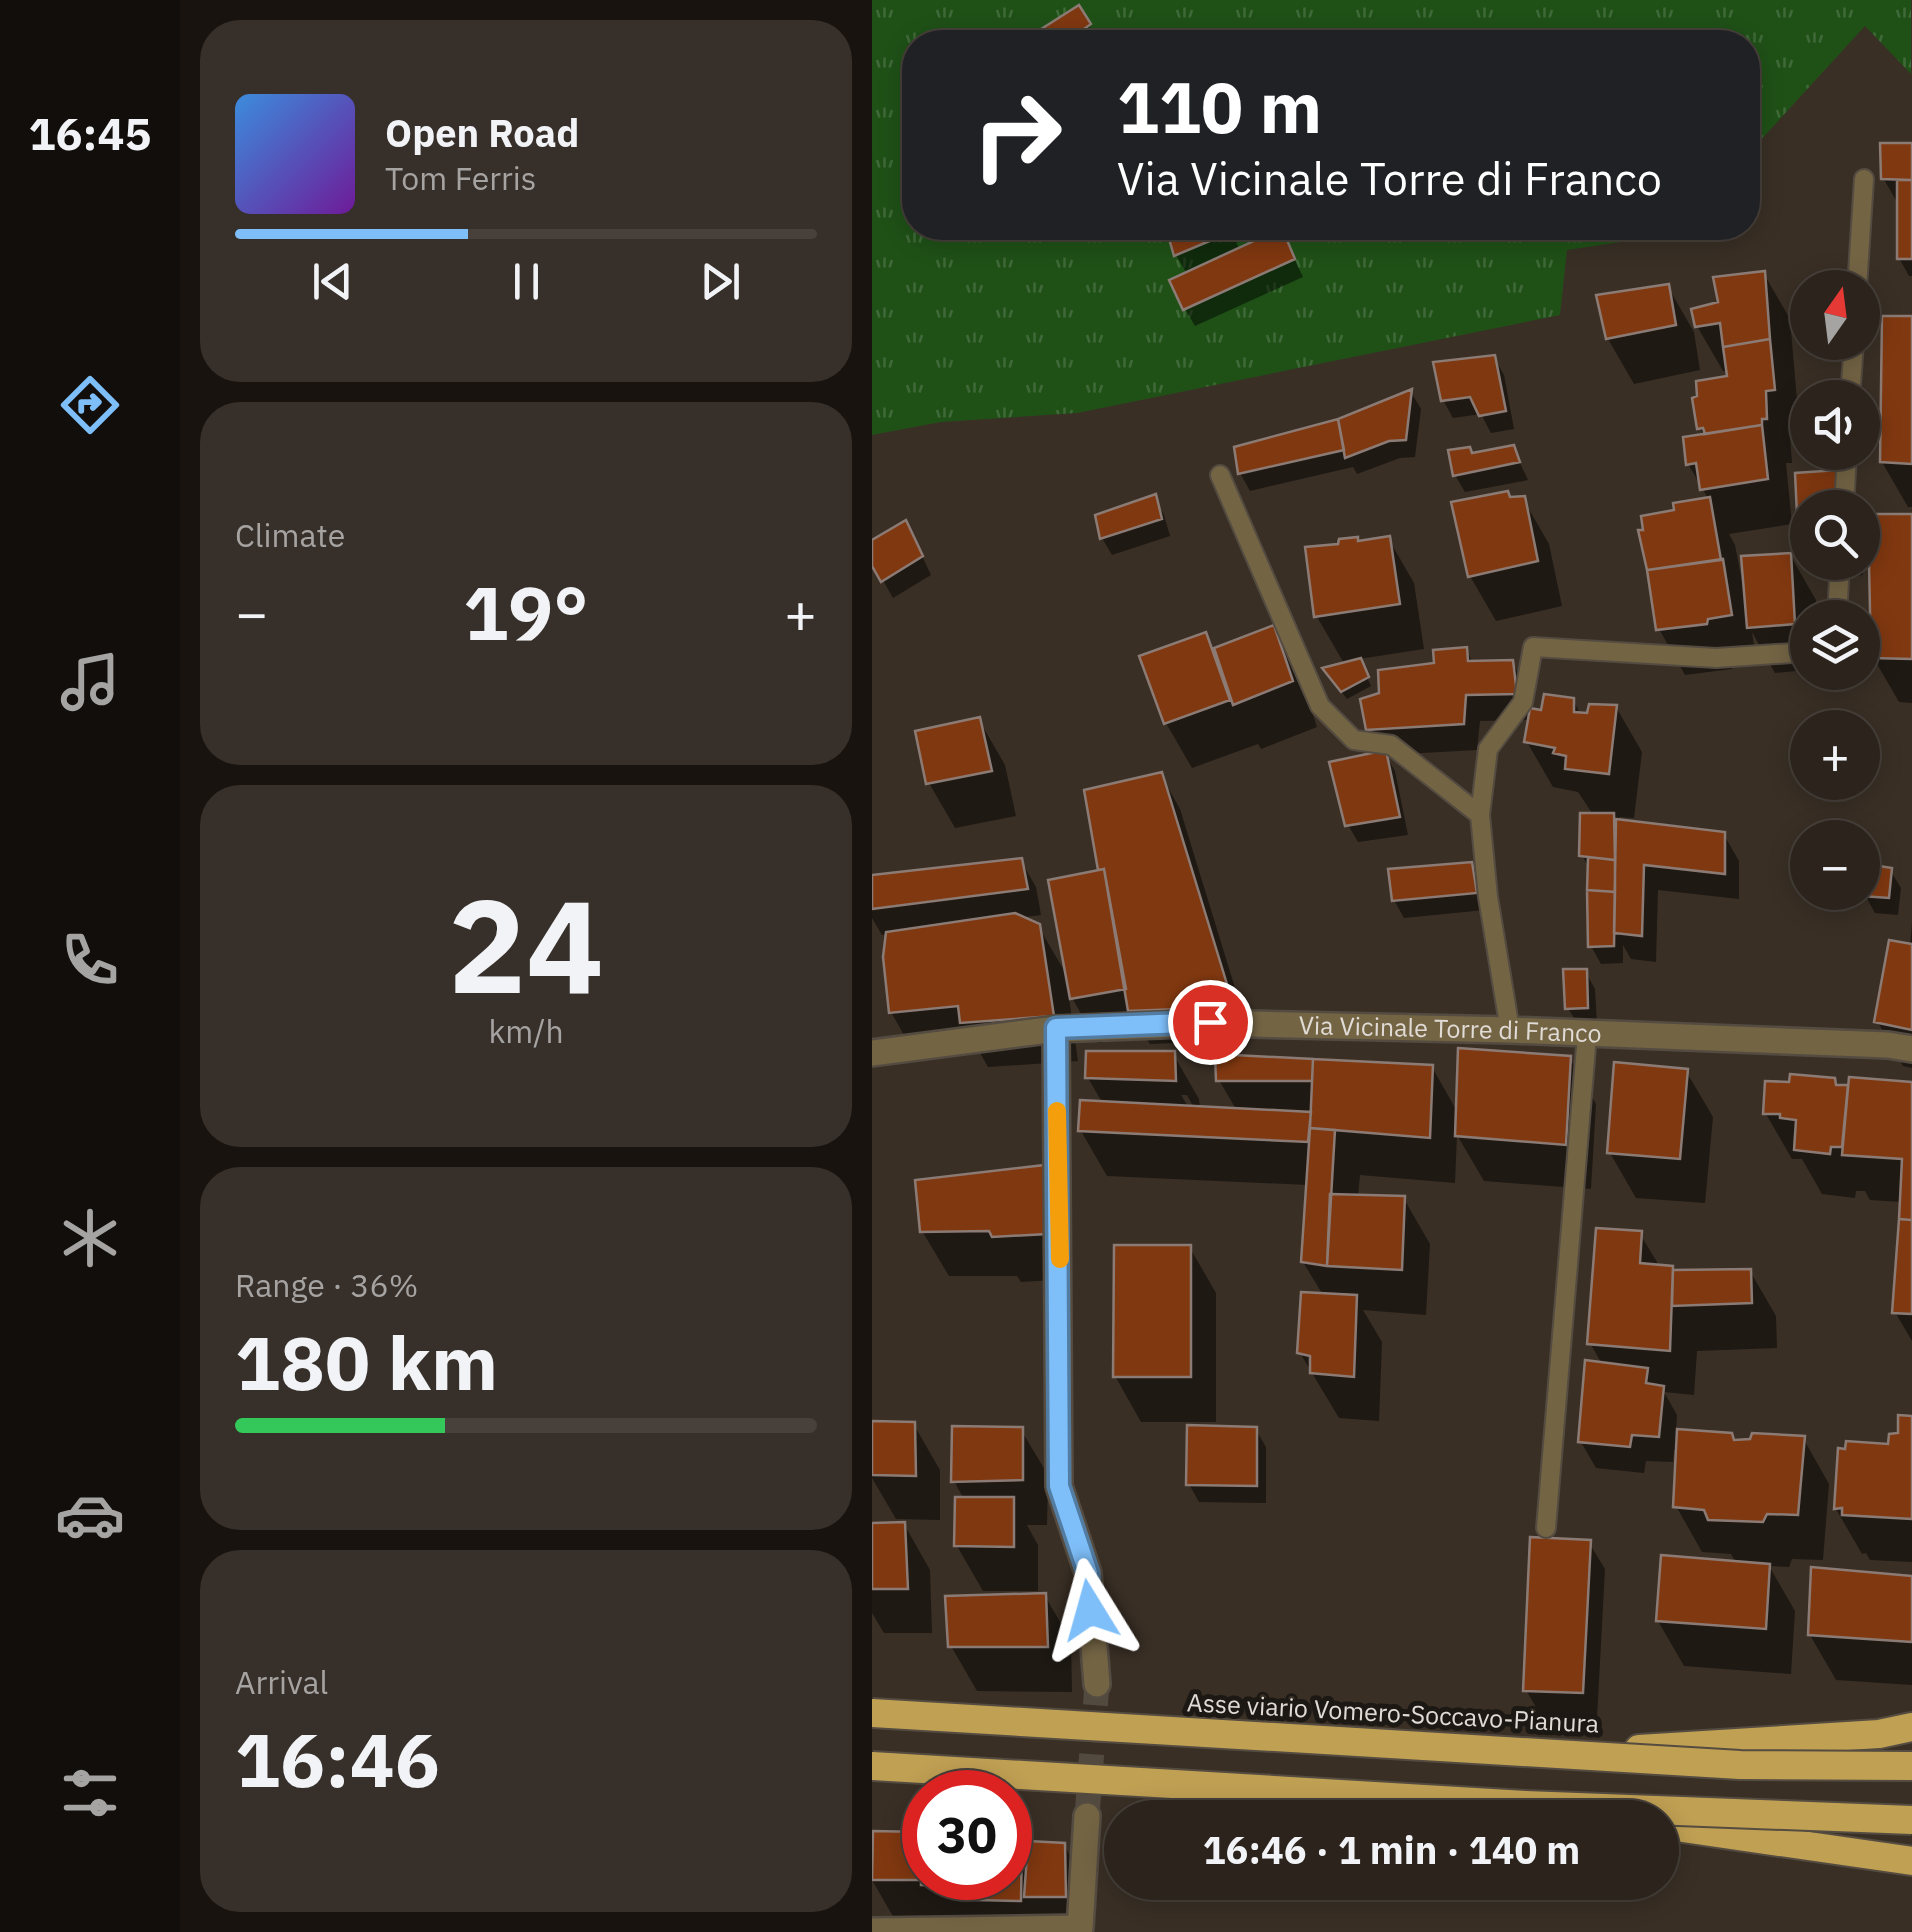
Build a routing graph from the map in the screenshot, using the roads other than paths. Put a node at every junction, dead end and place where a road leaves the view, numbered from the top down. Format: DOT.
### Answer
graph roads {
  1 [pos="1864,179"];
  2 [pos="1858,270"];
  3 [pos="1220,475"];
  4 [pos="1790,653"];
  5 [pos="1480,815"];
  6 [pos="1056,1028"];
  7 [pos="1510,1030"];
  8 [pos="1587,1034"];
  9 [pos="1912,1050"];
  10 [pos="872,1053"];
  11 [pos="1546,1528"];
  12 [pos="1096,1684"];
  13 [pos="872,1712"];
  14 [pos="1912,1727"];
  15 [pos="1573,1754"];
  16 [pos="872,1766"];
  17 [pos="1912,1766"];
  18 [pos="1441,1800"];
  19 [pos="1679,1811"];
  20 [pos="1088,1816"];
  21 [pos="1912,1820"];
  22 [pos="1679,1827"];
  23 [pos="1912,1861"];
  24 [pos="872,1931"];
  1 -- 2 [label="lane"];
  3 -- 5 [label="lane"];
  4 -- 5 [label="lane"];
  5 -- 7 [label="lane"];
  6 -- 7 [label="street, Via Vicinale Torre di Franco"];
  6 -- 10 [label="street, Via Vicinale Torre di Franco"];
  6 -- 12 [label="street"];
  7 -- 8 [label="street, Via Vicinale Torre di Franco"];
  8 -- 9 [label="street, Via Vicinale Torre di Franco"];
  8 -- 11 [label="lane"];
  13 -- 15 [label="highway, Asse viario Vomero-Soccavo-Pianura, bridge"];
  14 -- 15 [label="highway, bridge"];
  15 -- 17 [label="highway, Asse viario Vomero-Soccavo-Pianura, bridge"];
  16 -- 18 [label="highway, bridge"];
  19 -- 21 [label="highway, bridge"];
  20 -- 24 [label="street"];
  22 -- 23 [label="highway"];
}
